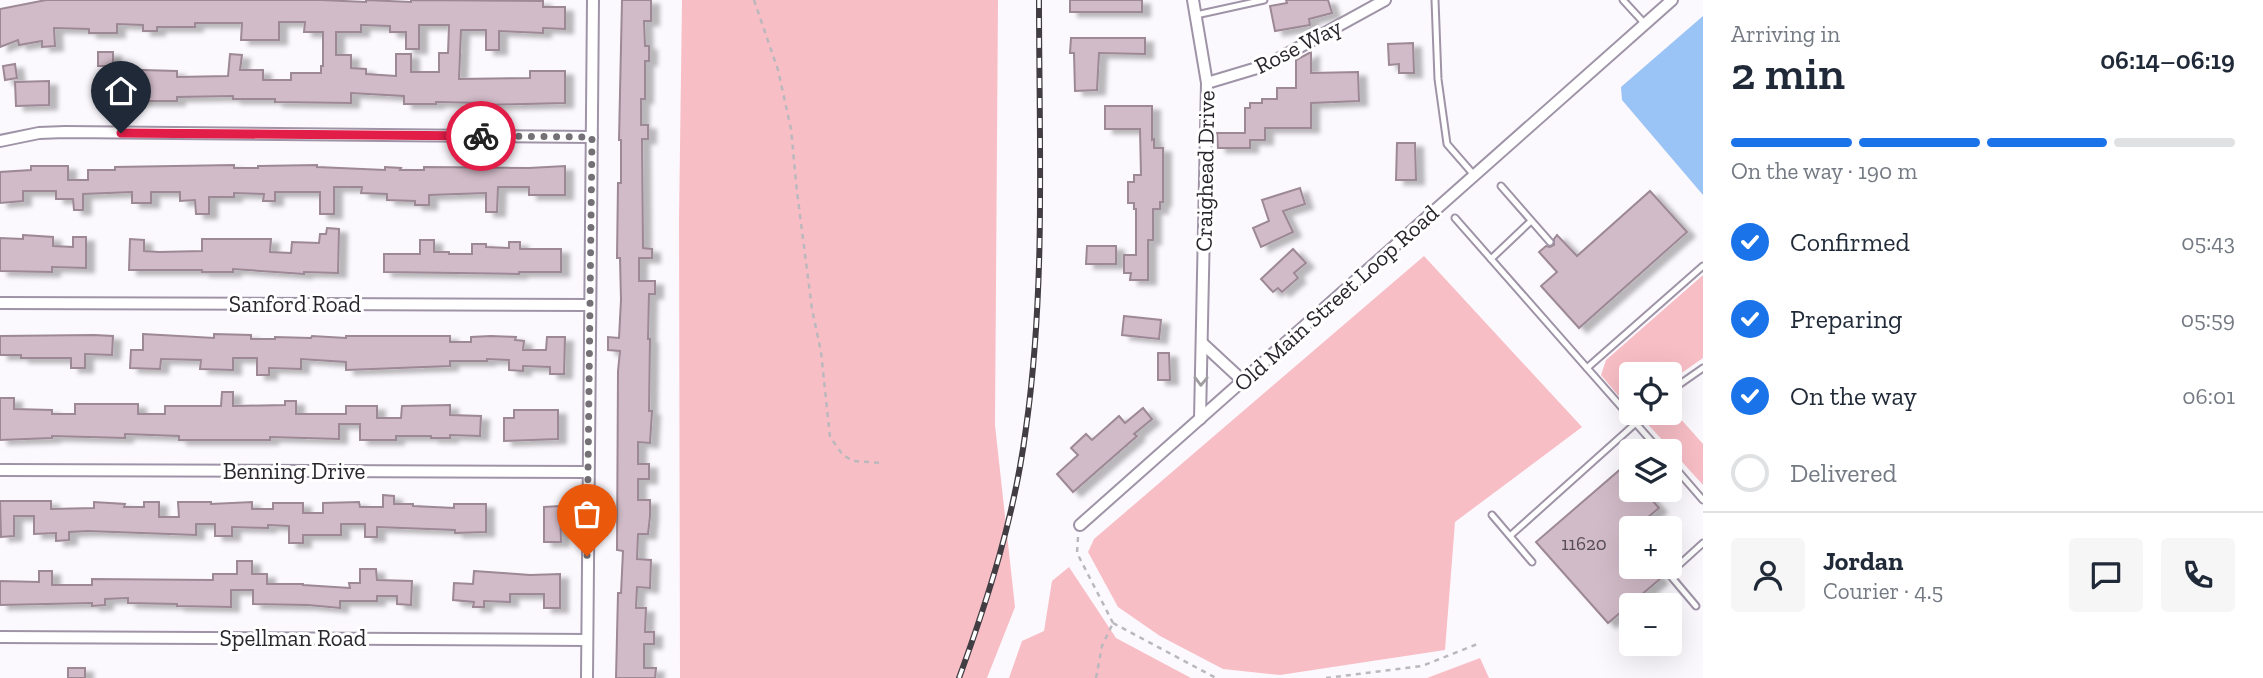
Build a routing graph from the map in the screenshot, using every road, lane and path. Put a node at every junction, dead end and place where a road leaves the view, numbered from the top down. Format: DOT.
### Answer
graph roads {
  1 [pos="593,0"];
  2 [pos="754,0"];
  3 [pos="1193,0"];
  4 [pos="1264,0"];
  5 [pos="1385,0"];
  6 [pos="1435,0"];
  7 [pos="1623,0"];
  8 [pos="1672,0"];
  9 [pos="1196,15"];
  10 [pos="1645,24"];
  11 [pos="1207,83"];
  12 [pos="592,137"];
  13 [pos="0,141"];
  14 [pos="1474,176"];
  15 [pos="1501,186"];
  16 [pos="1455,218"];
  17 [pos="1531,221"];
  18 [pos="1550,242"];
  19 [pos="1491,259"];
  20 [pos="1703,266"];
  21 [pos="0,303"];
  22 [pos="590,305"];
  23 [pos="1202,343"];
  24 [pos="1587,368"];
  25 [pos="1703,368"];
  26 [pos="1243,381"];
  27 [pos="1682,383"];
  28 [pos="1619,405"];
  29 [pos="1200,419"];
  30 [pos="1629,425"];
  31 [pos="1637,425"];
  32 [pos="1649,439"];
  33 [pos="882,463"];
  34 [pos="0,470"];
  35 [pos="588,472"];
  36 [pos="1682,476"];
  37 [pos="1703,500"];
  38 [pos="1492,515"];
  39 [pos="1080,525"];
  40 [pos="1511,536"];
  41 [pos="1703,543"];
  42 [pos="1532,562"];
  43 [pos="1682,562"];
  44 [pos="1673,579"];
  45 [pos="1696,606"];
  46 [pos="1113,623"];
  47 [pos="0,637"];
  48 [pos="587,640"];
  49 [pos="1480,643"];
  50 [pos="587,678"];
  51 [pos="1096,678"];
  52 [pos="1216,678"];
  53 [pos="1326,678"];
  1 -- 12 [label="street"];
  2 -- 33 [label="path"];
  3 -- 9 [label="street, Craighead Drive"];
  4 -- 9 [label="lane"];
  5 -- 11 [label="street, Rose Way"];
  6 -- 14 [label="lane"];
  7 -- 10 [label="lane"];
  8 -- 10 [label="street, Old Main Street Loop Road"];
  9 -- 11 [label="street, Craighead Drive"];
  10 -- 14 [label="street, Old Main Street Loop Road"];
  11 -- 23 [label="street, Craighead Drive"];
  12 -- 13 [label="street"];
  12 -- 22 [label="street"];
  14 -- 26 [label="street, Old Main Street Loop Road"];
  15 -- 17 [label="lane"];
  16 -- 19 [label="lane"];
  17 -- 18 [label="lane"];
  17 -- 19 [label="lane"];
  19 -- 24 [label="lane"];
  20 -- 24 [label="lane"];
  21 -- 22 [label="street, Sanford Road"];
  22 -- 35 [label="street"];
  23 -- 26 [label="street"];
  23 -- 29 [label="street, Craighead Drive, one-way"];
  24 -- 28 [label="lane"];
  25 -- 27 [label="lane"];
  26 -- 29 [label="street, Old Main Street Loop Road"];
  29 -- 39 [label="street, Old Main Street Loop Road"];
  30 -- 40 [label="lane"];
  31 -- 32 [label="lane"];
  34 -- 35 [label="street, Benning Drive"];
  35 -- 48 [label="street"];
  36 -- 37 [label="lane"];
  38 -- 40 [label="lane"];
  39 -- 46 [label="path"];
  40 -- 42 [label="lane"];
  41 -- 43 [label="lane"];
  44 -- 45 [label="lane"];
  46 -- 51 [label="path"];
  46 -- 52 [label="path"];
  47 -- 48 [label="street, Spellman Road"];
  48 -- 50 [label="street"];
  49 -- 53 [label="path"];
}
